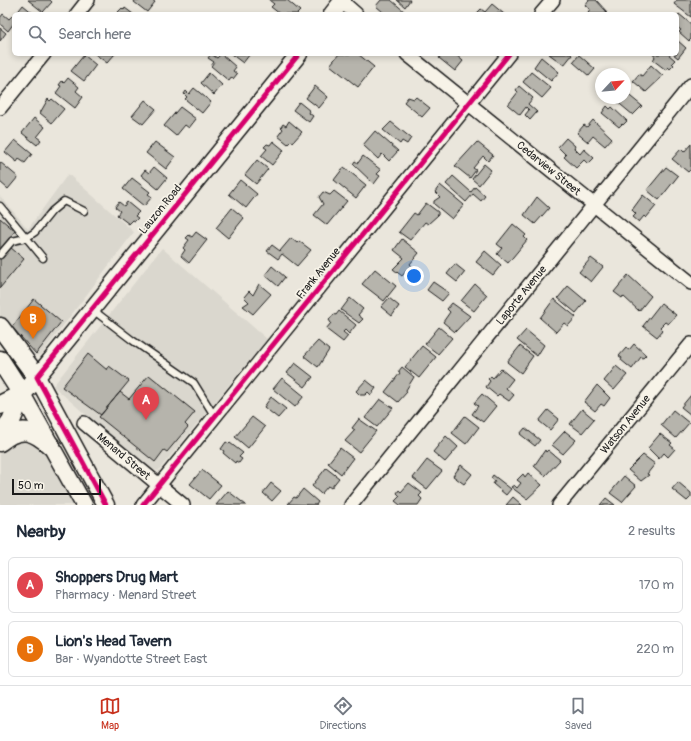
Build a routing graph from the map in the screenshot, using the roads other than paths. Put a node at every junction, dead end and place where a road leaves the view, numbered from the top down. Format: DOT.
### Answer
graph roads {
  1 [pos="88,0"];
  2 [pos="553,0"];
  3 [pos="339,4"];
  4 [pos="79,12"];
  5 [pos="353,12"];
  6 [pos="543,12"];
  7 [pos="42,56"];
  8 [pos="297,56"];
  9 [pos="410,56"];
  10 [pos="507,56"];
  11 [pos="691,85"];
  12 [pos="469,103"];
  13 [pos="0,108"];
  14 [pos="594,204"];
  15 [pos="0,206"];
  16 [pos="84,211"];
  17 [pos="26,238"];
  18 [pos="0,254"];
  19 [pos="43,258"];
  20 [pos="691,283"];
  21 [pos="92,310"];
  22 [pos="0,327"];
  23 [pos="691,344"];
  24 [pos="0,360"];
  25 [pos="37,377"];
  26 [pos="22,394"];
  27 [pos="0,405"];
  28 [pos="215,417"];
  29 [pos="84,423"];
  30 [pos="0,435"];
  31 [pos="0,442"];
  32 [pos="51,446"];
  33 [pos="159,485"];
  34 [pos="84,505"];
  35 [pos="106,505"];
  36 [pos="143,505"];
  37 [pos="182,505"];
  38 [pos="351,505"];
  39 [pos="559,505"];
  1 -- 4 [label="street"];
  2 -- 6 [label="street"];
  3 -- 5 [label="street"];
  7 -- 13 [label="street"];
  8 -- 21 [label="street, Lauzon Road"];
  9 -- 12 [label="street, Cedarview Street"];
  10 -- 12 [label="street, Frank Avenue"];
  11 -- 14 [label="street, Laporte Avenue"];
  12 -- 14 [label="street, Cedarview Street"];
  12 -- 28 [label="street, Frank Avenue"];
  14 -- 20 [label="street, Cedarview Street"];
  14 -- 38 [label="street, Laporte Avenue"];
  15 -- 17 [label="lane"];
  16 -- 17 [label="lane"];
  17 -- 18 [label="lane"];
  17 -- 19 [label="lane"];
  21 -- 25 [label="street, Lauzon Road"];
  21 -- 28 [label="lane"];
  22 -- 25 [label="main road"];
  23 -- 39 [label="street, Watson Avenue"];
  24 -- 26 [label="main road"];
  25 -- 26 [label="main road, Lauzon Road"];
  25 -- 35 [label="street"];
  26 -- 27 [label="main road, Lauzon Road"];
  26 -- 30 [label="main road, Lauzon Road"];
  26 -- 32 [label="street"];
  28 -- 33 [label="street, Frank Avenue"];
  29 -- 33 [label="street, Menard Street"];
  31 -- 32 [label="main road"];
  32 -- 34 [label="street"];
  33 -- 36 [label="street, Frank Avenue"];
  33 -- 37 [label="street, Menard Street"];
}
